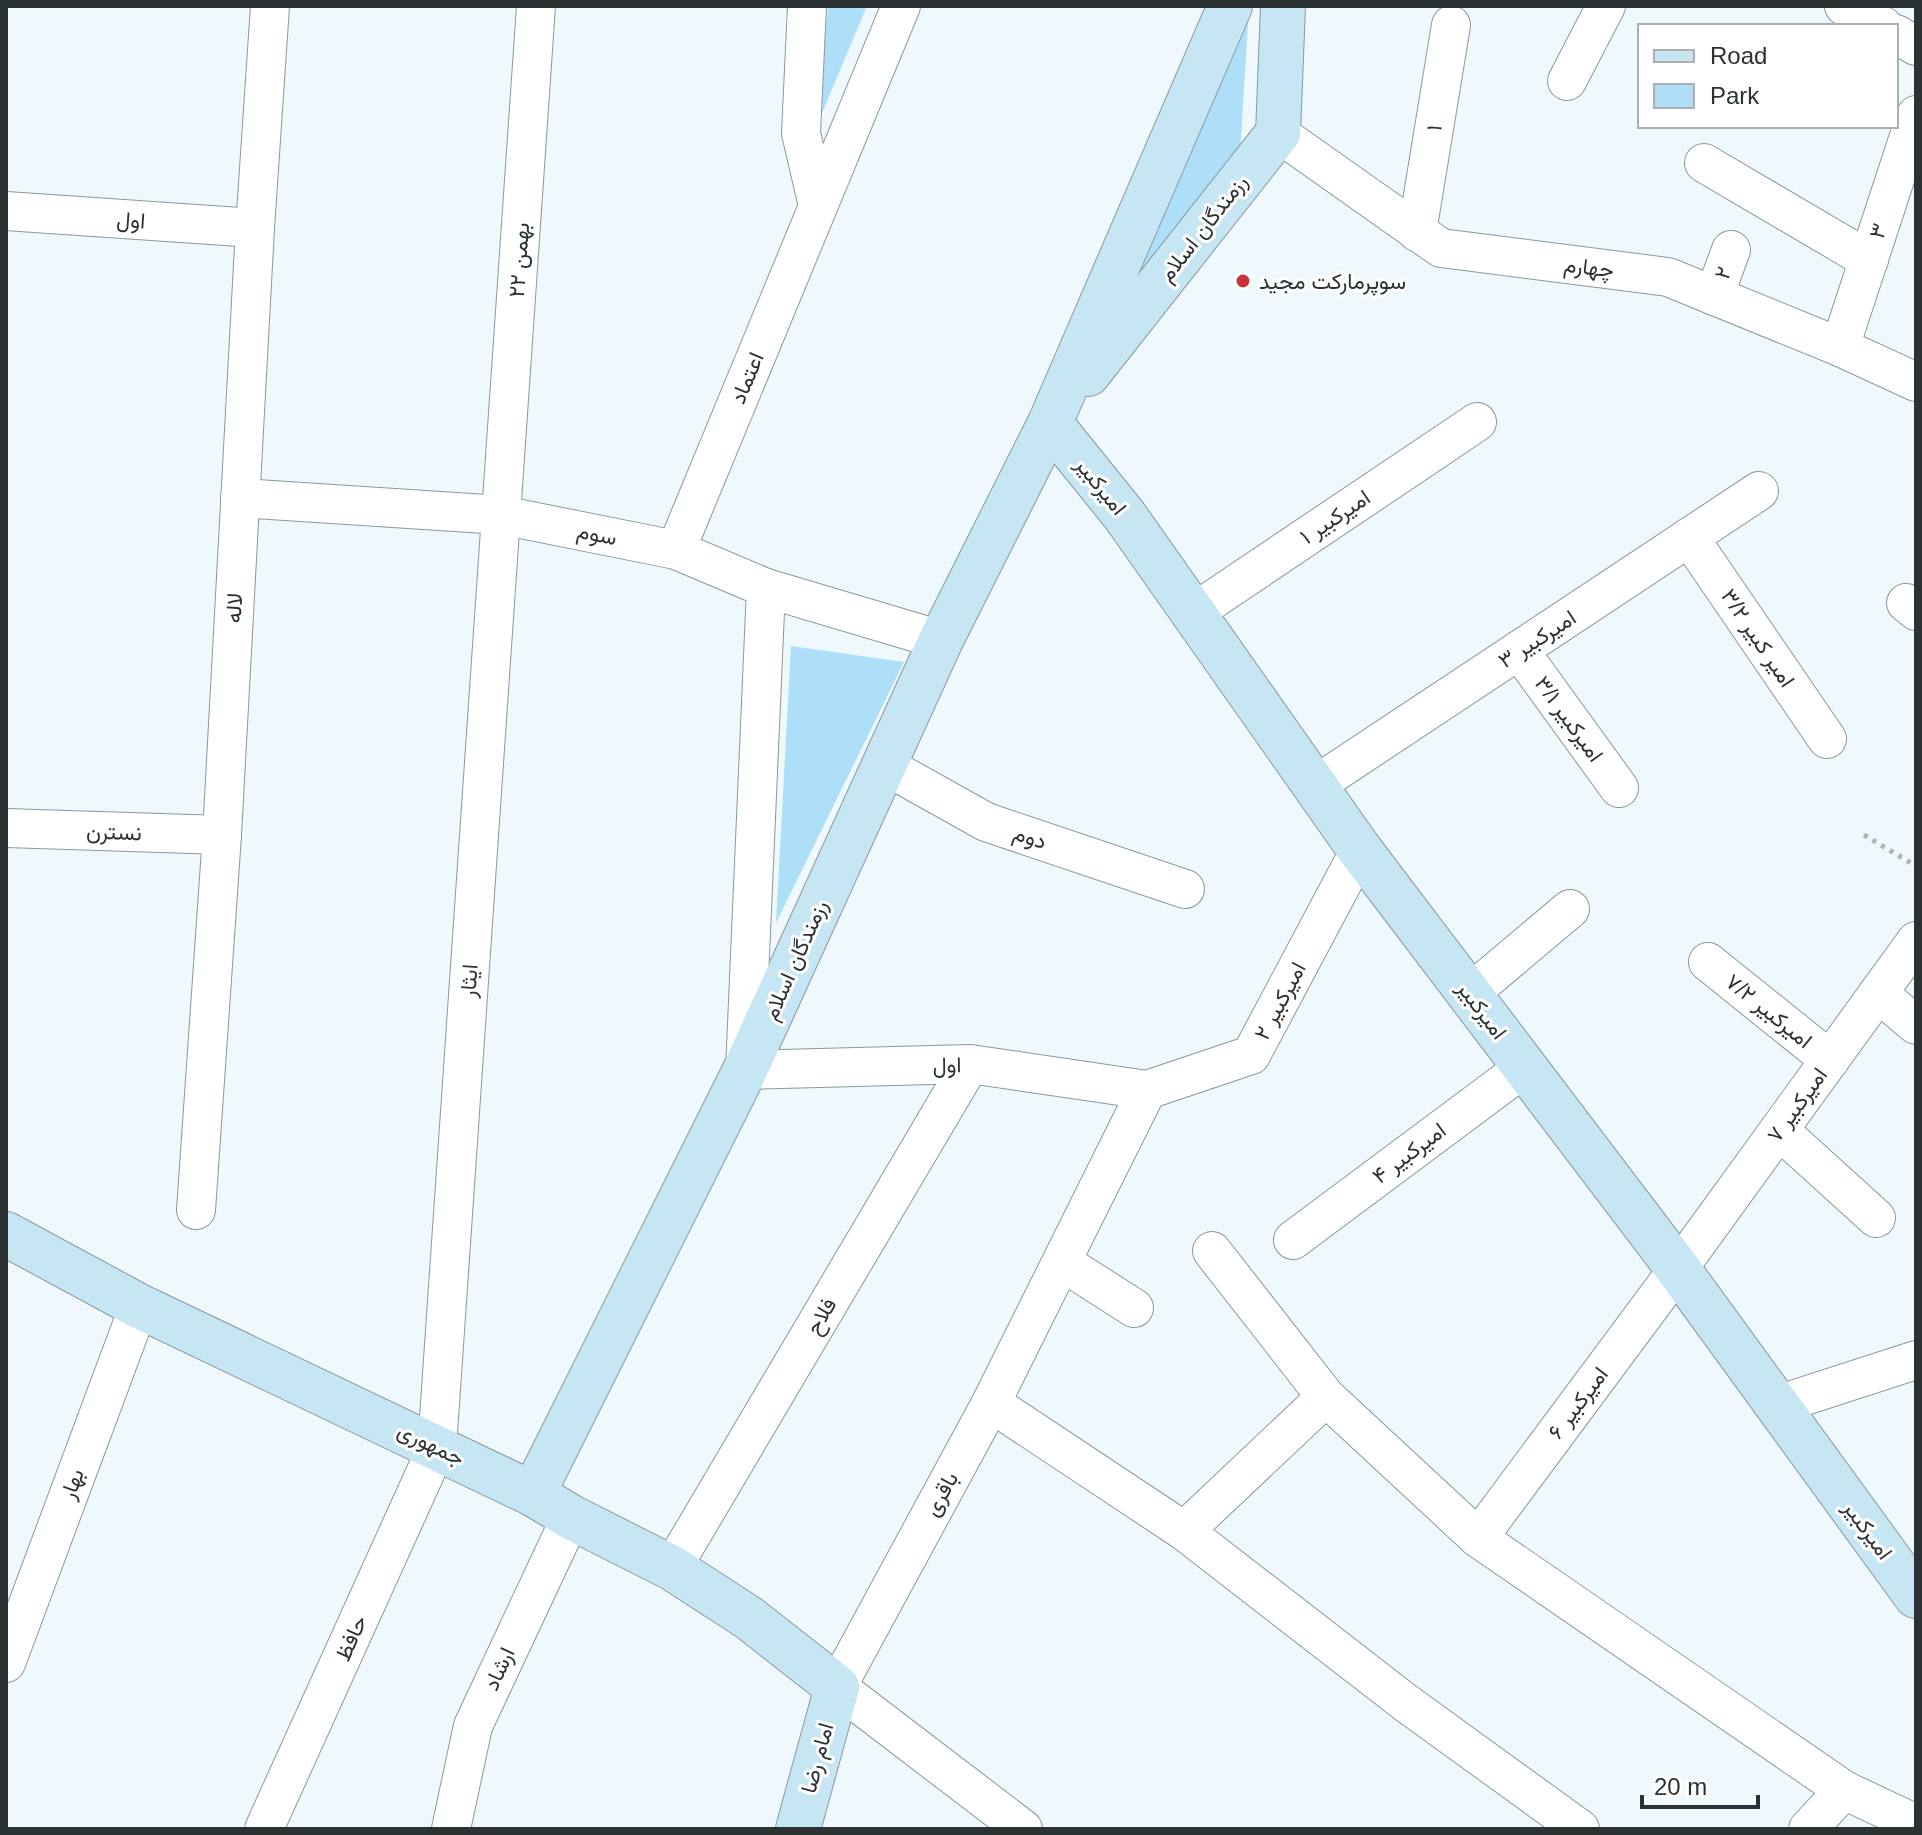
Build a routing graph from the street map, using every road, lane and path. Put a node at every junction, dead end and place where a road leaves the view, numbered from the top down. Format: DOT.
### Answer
graph roads {
  1 [pos="270,6"];
  2 [pos="536,6"];
  3 [pos="807,6"];
  4 [pos="901,6"];
  5 [pos="1230,6"];
  6 [pos="1283,6"];
  7 [pos="1606,6"];
  8 [pos="1844,6"];
  9 [pos="1879,24"];
  10 [pos="1451,25"];
  11 [pos="1898,35"];
  12 [pos="1916,46"];
  13 [pos="1567,81"];
  14 [pos="1916,115"];
  15 [pos="1278,133"];
  16 [pos="1704,163"];
  17 [pos="818,206"];
  18 [pos="6,211"];
  19 [pos="255,228"];
  20 [pos="1417,232"];
  21 [pos="1731,250"];
  22 [pos="1869,260"];
  23 [pos="1714,296"];
  24 [pos="1840,347"];
  25 [pos="1916,382"];
  26 [pos="1477,422"];
  27 [pos="1050,423"];
  28 [pos="1759,491"];
  29 [pos="240,498"];
  30 [pos="501,515"];
  31 [pos="1689,537"];
  32 [pos="676,550"];
  33 [pos="766,588"];
  34 [pos="1193,613"];
  35 [pos="941,640"];
  36 [pos="1519,650"];
  37 [pos="1827,739"];
  38 [pos="884,765"];
  39 [pos="1314,786"];
  40 [pos="1619,788"];
  41 [pos="6,828"];
  42 [pos="222,835"];
  43 [pos="1864,835"];
  44 [pos="1360,850"];
  45 [pos="1916,866"];
  46 [pos="1185,889"];
  47 [pos="1570,909"];
  48 [pos="1916,941"];
  49 [pos="1708,962"];
  50 [pos="1878,993"];
  51 [pos="1469,994"];
  52 [pos="1916,1025"];
  53 [pos="1830,1060"];
  54 [pos="970,1064"];
  55 [pos="1525,1067"];
  56 [pos="745,1070"];
  57 [pos="1147,1090"];
  58 [pos="1779,1130"];
  59 [pos="196,1210"];
  60 [pos="1876,1218"];
  61 [pos="6,1234"];
  62 [pos="1293,1240"];
  63 [pos="1212,1251"];
  64 [pos="1062,1262"];
  65 [pos="1678,1269"];
  66 [pos="139,1306"];
  67 [pos="1134,1308"];
  68 [pos="1916,1360"];
  69 [pos="1326,1397"];
  70 [pos="991,1403"];
  71 [pos="1777,1405"];
  72 [pos="437,1447"];
  73 [pos="533,1494"];
  74 [pos="571,1517"];
  75 [pos="1184,1531"];
  76 [pos="1478,1538"];
  77 [pos="672,1568"];
  78 [pos="1916,1596"];
  79 [pos="6,1663"];
  80 [pos="837,1687"];
  81 [pos="1844,1790"];
  82 [pos="1916,1824"];
  83 [pos="264,1829"];
  84 [pos="451,1829"];
  85 [pos="798,1829"];
  86 [pos="1023,1829"];
  87 [pos="1580,1829"];
  88 [pos="1808,1829"];
  1 -- 19 [label="street, لاله"];
  2 -- 30 [label="street, ۲۲ بهمن"];
  3 -- 17 [label="street"];
  4 -- 17 [label="street, اعتماد"];
  5 -- 27 [label="street, رزمندگان اسلام"];
  6 -- 15 [label="street"];
  7 -- 13 [label="street"];
  8 -- 9 [label="street"];
  10 -- 20 [label="street, ۱"];
  11 -- 12 [label="street"];
  14 -- 22 [label="street, ۳"];
  15 -- 20 [label="street, چهارم"];
  15 -- 27 [label="street, رزمندگان اسلام"];
  16 -- 22 [label="street"];
  17 -- 32 [label="street, اعتماد"];
  18 -- 19 [label="street, اول"];
  19 -- 29 [label="street, لاله"];
  20 -- 23 [label="street, چهارم"];
  21 -- 23 [label="street, ۲"];
  22 -- 24 [label="street, ۳"];
  23 -- 24 [label="street, چهارم"];
  24 -- 25 [label="street, چهارم"];
  26 -- 34 [label="street, امیرکبیر ۱"];
  27 -- 34 [label="street, امیرکبیر"];
  27 -- 35 [label="street, رزمندگان اسلام"];
  28 -- 31 [label="street, امیرکبیر ۳"];
  29 -- 30 [label="street, سوم"];
  29 -- 42 [label="street, لاله"];
  30 -- 32 [label="street, سوم"];
  30 -- 72 [label="street, ایثار"];
  31 -- 36 [label="street, امیرکبیر ۳"];
  31 -- 37 [label="street, امیر کبیر ۳/۲"];
  32 -- 33 [label="street, سوم"];
  33 -- 35 [label="street, سوم"];
  33 -- 56 [label="street"];
  34 -- 39 [label="street, امیرکبیر"];
  35 -- 38 [label="street, رزمندگان اسلام"];
  36 -- 39 [label="street, امیرکبیر ۳"];
  36 -- 40 [label="street, امیرکبیر ۳/۱"];
  38 -- 46 [label="street, دوم"];
  38 -- 56 [label="street, رزمندگان اسلام"];
  39 -- 44 [label="street, امیرکبیر"];
  41 -- 42 [label="street, نسترن"];
  42 -- 59 [label="street, لاله"];
  43 -- 45 [label="path"];
  44 -- 51 [label="street, امیرکبیر"];
  44 -- 57 [label="street, امیرکبیر ۲"];
  47 -- 51 [label="street"];
  48 -- 50 [label="street, امیرکبیر ۷"];
  49 -- 53 [label="street, امیرکبیر ۷/۲"];
  50 -- 52 [label="street"];
  50 -- 53 [label="street, امیرکبیر ۷"];
  51 -- 55 [label="street, امیرکبیر"];
  53 -- 58 [label="street, امیرکبیر ۷"];
  54 -- 56 [label="street, اول"];
  54 -- 57 [label="street, اول"];
  54 -- 77 [label="street, فلاح"];
  55 -- 62 [label="street, امیرکبیر ۴"];
  55 -- 65 [label="street, امیرکبیر"];
  56 -- 73 [label="street, رزمندگان اسلام"];
  57 -- 64 [label="street, باقری"];
  58 -- 60 [label="street"];
  58 -- 65 [label="street, امیرکبیر ۷"];
  61 -- 66 [label="street, جمهوری"];
  63 -- 69 [label="street"];
  64 -- 67 [label="street"];
  64 -- 70 [label="street, باقری"];
  65 -- 71 [label="street, امیرکبیر"];
  65 -- 76 [label="street, امیرکبیر ۶"];
  66 -- 72 [label="street, جمهوری"];
  66 -- 79 [label="street, بهار"];
  68 -- 71 [label="street"];
  69 -- 75 [label="street"];
  69 -- 76 [label="street"];
  70 -- 75 [label="street"];
  70 -- 80 [label="street, باقری"];
  71 -- 78 [label="street, امیرکبیر"];
  72 -- 73 [label="street, جمهوری"];
  72 -- 83 [label="street, حافظ"];
  73 -- 74 [label="street, جمهوری"];
  74 -- 77 [label="street, جمهوری"];
  74 -- 84 [label="street, ارشاد"];
  75 -- 87 [label="street"];
  76 -- 81 [label="street"];
  77 -- 80 [label="street, جمهوری"];
  80 -- 85 [label="street, امام رضا"];
  80 -- 86 [label="street"];
  81 -- 82 [label="street"];
  81 -- 88 [label="street"];
}
